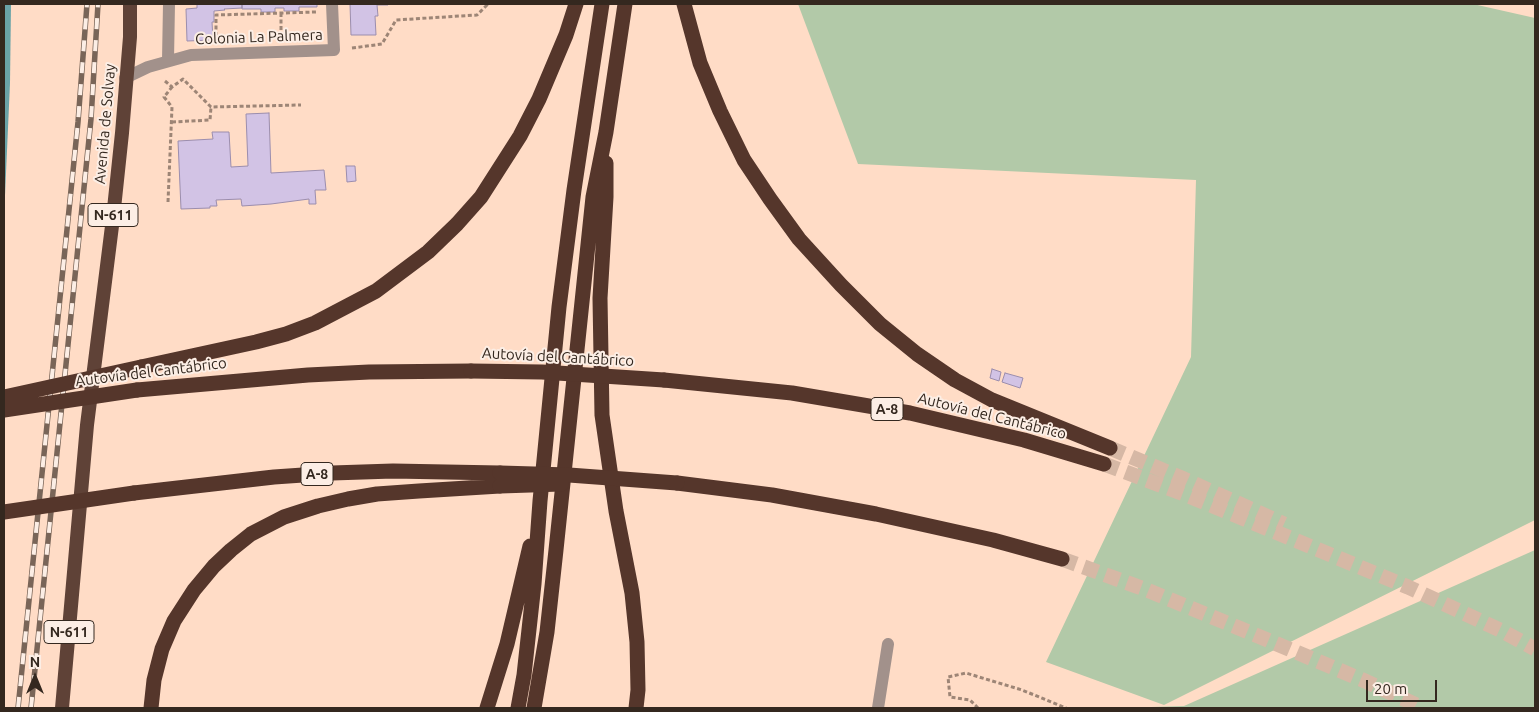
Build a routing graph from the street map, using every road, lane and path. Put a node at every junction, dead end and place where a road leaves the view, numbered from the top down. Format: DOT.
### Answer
graph roads {
  1 [pos="130,4"];
  2 [pos="169,4"];
  3 [pos="487,4"];
  4 [pos="576,4"];
  5 [pos="602,4"];
  6 [pos="625,4"];
  7 [pos="684,4"];
  8 [pos="332,8"];
  9 [pos="334,50"];
  10 [pos="217,54"];
  11 [pos="168,60"];
  12 [pos="125,78"];
  13 [pos="182,79"];
  14 [pos="172,87"];
  15 [pos="300,105"];
  16 [pos="211,108"];
  17 [pos="172,122"];
  18 [pos="606,132"];
  19 [pos="168,202"];
  20 [pos="4,397"];
  21 [pos="4,410"];
  22 [pos="1110,448"];
  23 [pos="1104,464"];
  24 [pos="500,480"];
  25 [pos="540,501"];
  26 [pos="4,512"];
  27 [pos="1062,559"];
  28 [pos="888,644"];
  29 [pos="62,708"];
  30 [pos="150,708"];
  31 [pos="487,708"];
  32 [pos="518,708"];
  33 [pos="534,708"];
  34 [pos="636,708"];
  35 [pos="878,708"];
  36 [pos="978,708"];
  37 [pos="1066,708"];
  1 -- 12 [label="highway, Avenida de Solvay / N-611"];
  2 -- 11 [label="street"];
  3 -- 9 [label="path"];
  4 -- 20 [label="highway, bridge"];
  5 -- 25 [label="highway"];
  6 -- 18 [label="highway"];
  7 -- 22 [label="highway"];
  8 -- 9 [label="street, Colonia La Palmera"];
  8 -- 10 [label="path"];
  9 -- 10 [label="street, Colonia La Palmera"];
  10 -- 11 [label="street, Colonia La Palmera"];
  11 -- 12 [label="street, Colonia La Palmera"];
  12 -- 29 [label="highway, Avenida de Solvay / N-611"];
  13 -- 16 [label="path"];
  14 -- 17 [label="path"];
  15 -- 16 [label="path"];
  16 -- 17 [label="path"];
  17 -- 19 [label="path"];
  18 -- 33 [label="highway"];
  18 -- 34 [label="highway"];
  21 -- 23 [label="highway, Autovía del Cantábrico / A-8, bridge"];
  24 -- 26 [label="highway, A-8, bridge"];
  24 -- 27 [label="highway, A-8, bridge"];
  24 -- 30 [label="highway"];
  25 -- 31 [label="highway"];
  25 -- 32 [label="highway"];
  28 -- 35 [label="street"];
  36 -- 37 [label="path"];
}
